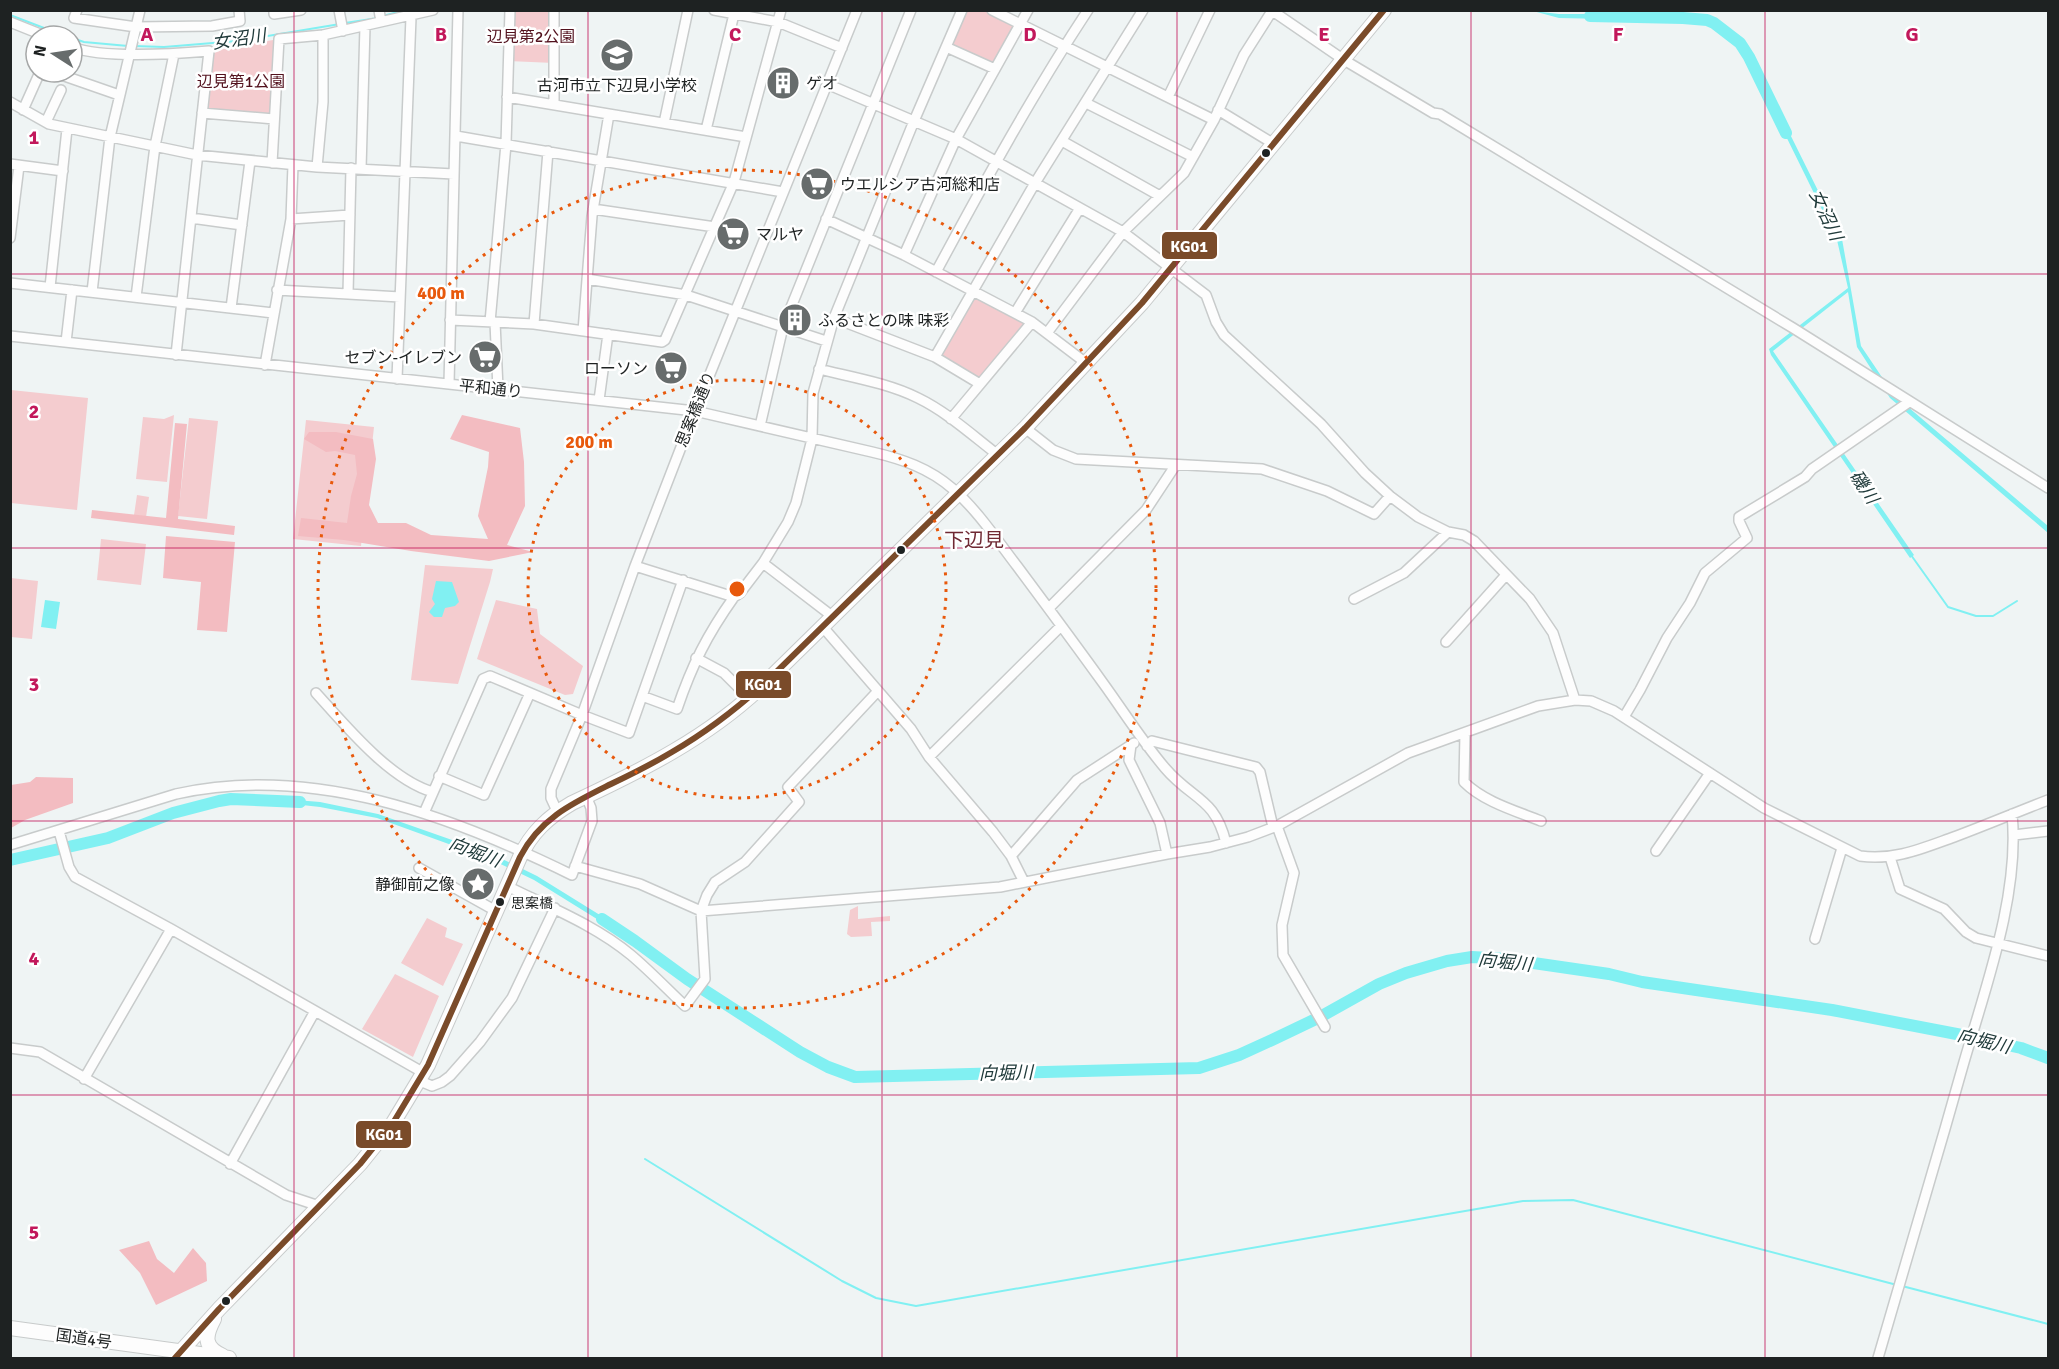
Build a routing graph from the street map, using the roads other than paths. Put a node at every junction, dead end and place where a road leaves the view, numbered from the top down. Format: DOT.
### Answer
graph roads {
  1 [pos="78,10"];
  2 [pos="140,10"];
  3 [pos="240,10"];
  4 [pos="274,10"];
  5 [pos="301,10"];
  6 [pos="339,10"];
  7 [pos="458,10"];
  8 [pos="510,10"];
  9 [pos="554,10"];
  10 [pos="688,10"];
  11 [pos="714,10"];
  12 [pos="781,10"];
  13 [pos="857,10"];
  14 [pos="911,10"];
  15 [pos="962,10"];
  16 [pos="992,10"];
  17 [pos="1028,10"];
  18 [pos="1089,10"];
  19 [pos="1143,10"];
  20 [pos="1210,10"];
  21 [pos="1384,10"];
  22 [pos="427,11"];
  23 [pos="1271,11"];
  24 [pos="734,12"];
  25 [pos="411,16"];
  26 [pos="778,22"];
  27 [pos="14,24"];
  28 [pos="1020,24"];
  29 [pos="365,26"];
  30 [pos="136,27"];
  31 [pos="343,31"];
  32 [pos="10,35"];
  33 [pos="322,35"];
  34 [pos="1065,46"];
  35 [pos="946,47"];
  36 [pos="842,48"];
  37 [pos="84,50"];
  38 [pos="129,53"];
  39 [pos="174,54"];
  40 [pos="1344,60"];
  41 [pos="1109,67"];
  42 [pos="995,69"];
  43 [pos="84,83"];
  44 [pos="35,84"];
  45 [pos="827,84"];
  46 [pos="61,90"];
  47 [pos="120,95"];
  48 [pos="507,97"];
  49 [pos="1168,97"];
  50 [pos="10,102"];
  51 [pos="873,103"];
  52 [pos="1086,103"];
  53 [pos="554,105"];
  54 [pos="23,110"];
  55 [pos="202,113"];
  56 [pos="609,114"];
  57 [pos="1216,115"];
  58 [pos="274,119"];
  59 [pos="914,121"];
  60 [pos="45,122"];
  61 [pos="664,123"];
  62 [pos="67,129"];
  63 [pos="706,130"];
  64 [pos="456,136"];
  65 [pos="110,137"];
  66 [pos="746,137"];
  67 [pos="956,139"];
  68 [pos="1062,141"];
  69 [pos="506,144"];
  70 [pos="1274,144"];
  71 [pos="155,147"];
  72 [pos="548,151"];
  73 [pos="197,155"];
  74 [pos="1193,157"];
  75 [pos="250,160"];
  76 [pos="601,161"];
  77 [pos="996,161"];
  78 [pos="272,163"];
  79 [pos="15,165"];
  80 [pos="293,165"];
  81 [pos="317,166"];
  82 [pos="356,169"];
  83 [pos="63,171"];
  84 [pos="405,171"];
  85 [pos="454,174"];
  86 [pos="734,182"];
  87 [pos="1035,183"];
  88 [pos="783,192"];
  89 [pos="1160,196"];
  90 [pos="593,208"];
  91 [pos="1080,208"];
  92 [pos="350,215"];
  93 [pos="191,219"];
  94 [pos="291,219"];
  95 [pos="826,219"];
  96 [pos="242,225"];
  97 [pos="715,228"];
  98 [pos="1123,232"];
  99 [pos="867,236"];
  100 [pos="10,238"];
  101 [pos="904,255"];
  102 [pos="1170,269"];
  103 [pos="936,272"];
  104 [pos="587,279"];
  105 [pos="10,283"];
  106 [pos="50,287"];
  107 [pos="72,290"];
  108 [pos="277,290"];
  109 [pos="972,291"];
  110 [pos="92,292"];
  111 [pos="348,294"];
  112 [pos="686,295"];
  113 [pos="136,297"];
  114 [pos="400,297"];
  115 [pos="182,302"];
  116 [pos="231,308"];
  117 [pos="735,311"];
  118 [pos="273,313"];
  119 [pos="1015,313"];
  120 [pos="834,318"];
  121 [pos="450,320"];
  122 [pos="493,322"];
  123 [pos="1032,322"];
  124 [pos="534,324"];
  125 [pos="783,327"];
  126 [pos="583,331"];
  127 [pos="1047,333"];
  128 [pos="608,334"];
  129 [pos="10,336"];
  130 [pos="826,341"];
  131 [pos="66,342"];
  132 [pos="176,355"];
  133 [pos="935,357"];
  134 [pos="1086,363"];
  135 [pos="264,365"];
  136 [pos="819,369"];
  137 [pos="397,379"];
  138 [pos="449,384"];
  139 [pos="980,384"];
  140 [pos="498,389"];
  141 [pos="599,400"];
  142 [pos="1905,400"];
  143 [pos="695,411"];
  144 [pos="951,419"];
  145 [pos="760,426"];
  146 [pos="1025,428"];
  147 [pos="812,439"];
  148 [pos="998,455"];
  149 [pos="1175,466"];
  150 [pos="2049,488"];
  151 [pos="957,494"];
  152 [pos="1390,496"];
  153 [pos="1448,532"];
  154 [pos="763,562"];
  155 [pos="634,566"];
  156 [pos="1506,575"];
  157 [pos="683,580"];
  158 [pos="734,597"];
  159 [pos="1354,599"];
  160 [pos="1048,608"];
  161 [pos="827,621"];
  162 [pos="1061,626"];
  163 [pos="1446,642"];
  164 [pos="696,658"];
  165 [pos="877,692"];
  166 [pos="316,693"];
  167 [pos="530,693"];
  168 [pos="642,696"];
  169 [pos="749,698"];
  170 [pos="1575,700"];
  171 [pos="582,716"];
  172 [pos="1624,717"];
  173 [pos="1465,733"];
  174 [pos="1141,737"];
  175 [pos="1131,745"];
  176 [pos="1147,746"];
  177 [pos="929,757"];
  178 [pos="1710,773"];
  179 [pos="439,776"];
  180 [pos="433,792"];
  181 [pos="586,796"];
  182 [pos="2049,800"];
  183 [pos="557,811"];
  184 [pos="424,813"];
  185 [pos="2012,814"];
  186 [pos="1541,821"];
  187 [pos="1275,827"];
  188 [pos="2049,831"];
  189 [pos="60,833"];
  190 [pos="2014,835"];
  191 [pos="1226,843"];
  192 [pos="10,845"];
  193 [pos="1842,848"];
  194 [pos="1656,852"];
  195 [pos="521,854"];
  196 [pos="1167,854"];
  197 [pos="1011,856"];
  198 [pos="1890,857"];
  199 [pos="575,866"];
  200 [pos="419,868"];
  201 [pos="1024,882"];
  202 [pos="508,884"];
  203 [pos="555,908"];
  204 [pos="496,911"];
  205 [pos="701,911"];
  206 [pos="171,928"];
  207 [pos="1815,939"];
  208 [pos="1996,944"];
  209 [pos="2049,956"];
  210 [pos="315,1011"];
  211 [pos="1324,1025"];
  212 [pos="10,1048"];
  213 [pos="422,1077"];
  214 [pos="84,1079"];
  215 [pos="230,1164"];
  216 [pos="319,1206"];
  217 [pos="219,1309"];
  218 [pos="10,1328"];
  219 [pos="94,1339"];
  220 [pos="178,1355"];
  221 [pos="145,1359"];
  222 [pos="230,1359"];
  223 [pos="1878,1359"];
  1 -- 30 [label="street"];
  2 -- 30 [label="street"];
  3 -- 30 [label="street"];
  4 -- 5 [label="street"];
  6 -- 31 [label="street"];
  7 -- 64 [label="street"];
  8 -- 48 [label="street"];
  9 -- 53 [label="street"];
  10 -- 61 [label="street"];
  11 -- 24 [label="street"];
  12 -- 26 [label="street"];
  13 -- 36 [label="street, 思案橋通り"];
  14 -- 51 [label="street"];
  15 -- 35 [label="street"];
  16 -- 28 [label="street"];
  17 -- 28 [label="street"];
  18 -- 34 [label="street"];
  19 -- 41 [label="street"];
  20 -- 49 [label="street"];
  21 -- 40 [label="highway"];
  22 -- 25 [label="street"];
  23 -- 40 [label="street"];
  23 -- 57 [label="street"];
  24 -- 26 [label="street"];
  24 -- 63 [label="street"];
  25 -- 29 [label="street"];
  25 -- 84 [label="street"];
  26 -- 36 [label="street"];
  26 -- 66 [label="street"];
  27 -- 32 [label="street"];
  28 -- 34 [label="street"];
  28 -- 42 [label="street"];
  29 -- 31 [label="street"];
  29 -- 82 [label="street"];
  30 -- 38 [label="street"];
  31 -- 33 [label="street"];
  33 -- 58 [label="street"];
  33 -- 81 [label="street"];
  34 -- 41 [label="street"];
  34 -- 77 [label="street"];
  35 -- 42 [label="street"];
  35 -- 59 [label="street"];
  36 -- 45 [label="street, 思案橋通り"];
  37 -- 38 [label="street"];
  38 -- 39 [label="street"];
  38 -- 47 [label="street"];
  39 -- 55 [label="street"];
  39 -- 71 [label="street"];
  40 -- 70 [label="highway"];
  40 -- 142 [label="street"];
  41 -- 49 [label="street"];
  41 -- 52 [label="street"];
  42 -- 67 [label="street"];
  43 -- 47 [label="street"];
  44 -- 54 [label="street"];
  45 -- 51 [label="street"];
  45 -- 88 [label="street, 思案橋通り"];
  46 -- 60 [label="street"];
  47 -- 65 [label="street"];
  48 -- 53 [label="street"];
  48 -- 69 [label="street"];
  49 -- 57 [label="street"];
  50 -- 54 [label="street"];
  51 -- 59 [label="street"];
  51 -- 95 [label="street"];
  52 -- 68 [label="street"];
  52 -- 74 [label="street"];
  53 -- 56 [label="street"];
  54 -- 60 [label="street"];
  55 -- 58 [label="street"];
  55 -- 73 [label="street"];
  56 -- 61 [label="street"];
  56 -- 76 [label="street"];
  57 -- 70 [label="street"];
  57 -- 74 [label="street"];
  58 -- 78 [label="street"];
  59 -- 67 [label="street"];
  59 -- 99 [label="street"];
  60 -- 62 [label="street"];
  61 -- 63 [label="street"];
  62 -- 65 [label="street"];
  62 -- 83 [label="street"];
  63 -- 66 [label="street"];
  64 -- 69 [label="street"];
  64 -- 85 [label="street"];
  65 -- 71 [label="street"];
  65 -- 110 [label="street"];
  66 -- 86 [label="street"];
  67 -- 77 [label="street"];
  67 -- 101 [label="street"];
  68 -- 87 [label="street"];
  68 -- 89 [label="street"];
  69 -- 72 [label="street"];
  69 -- 122 [label="street"];
  70 -- 102 [label="highway"];
  71 -- 73 [label="street"];
  71 -- 113 [label="street"];
  72 -- 76 [label="street"];
  72 -- 124 [label="street"];
  73 -- 75 [label="street"];
  73 -- 93 [label="street"];
  74 -- 89 [label="street"];
  75 -- 78 [label="street"];
  75 -- 96 [label="street"];
  76 -- 86 [label="street"];
  76 -- 90 [label="street"];
  77 -- 87 [label="street"];
  77 -- 103 [label="street"];
  78 -- 80 [label="street"];
  79 -- 83 [label="street"];
  79 -- 100 [label="street"];
  80 -- 81 [label="street"];
  80 -- 94 [label="street"];
  81 -- 82 [label="street"];
  82 -- 84 [label="street"];
  82 -- 92 [label="street"];
  83 -- 106 [label="street"];
  84 -- 85 [label="street"];
  84 -- 114 [label="street"];
  85 -- 121 [label="street"];
  86 -- 88 [label="street"];
  86 -- 97 [label="street"];
  87 -- 91 [label="street"];
  87 -- 109 [label="street"];
  88 -- 117 [label="street, 思案橋通り"];
  89 -- 98 [label="street"];
  90 -- 97 [label="street"];
  90 -- 104 [label="street"];
  91 -- 98 [label="street"];
  91 -- 119 [label="street"];
  92 -- 94 [label="street"];
  92 -- 111 [label="street"];
  93 -- 96 [label="street"];
  93 -- 115 [label="street"];
  94 -- 108 [label="street"];
  95 -- 99 [label="street"];
  95 -- 125 [label="street"];
  96 -- 116 [label="street"];
  97 -- 112 [label="street"];
  98 -- 102 [label="street"];
  98 -- 127 [label="street"];
  99 -- 101 [label="street"];
  99 -- 120 [label="street"];
  101 -- 103 [label="street"];
  102 -- 134 [label="highway"];
  102 -- 152 [label="street"];
  103 -- 109 [label="street"];
  104 -- 112 [label="street"];
  104 -- 126 [label="street"];
  105 -- 106 [label="street"];
  106 -- 107 [label="street"];
  107 -- 110 [label="street"];
  107 -- 131 [label="street"];
  108 -- 111 [label="street"];
  108 -- 118 [label="street"];
  109 -- 119 [label="street"];
  109 -- 133 [label="street"];
  110 -- 113 [label="street"];
  111 -- 114 [label="street"];
  112 -- 117 [label="street"];
  112 -- 128 [label="street"];
  113 -- 115 [label="street"];
  114 -- 137 [label="street"];
  115 -- 116 [label="street"];
  115 -- 132 [label="street"];
  116 -- 118 [label="street"];
  117 -- 125 [label="street"];
  117 -- 143 [label="street, 思案橋通り"];
  118 -- 135 [label="street"];
  119 -- 123 [label="street"];
  120 -- 130 [label="street"];
  120 -- 133 [label="street"];
  121 -- 122 [label="street"];
  121 -- 138 [label="street"];
  122 -- 124 [label="street"];
  122 -- 140 [label="street"];
  123 -- 127 [label="street"];
  123 -- 139 [label="street"];
  124 -- 126 [label="street"];
  125 -- 130 [label="street"];
  125 -- 145 [label="street"];
  126 -- 128 [label="street"];
  127 -- 134 [label="street"];
  128 -- 141 [label="street"];
  129 -- 131 [label="street, 平和通り"];
  130 -- 136 [label="street"];
  131 -- 132 [label="street, 平和通り"];
  132 -- 135 [label="street, 平和通り"];
  133 -- 139 [label="street"];
  134 -- 146 [label="highway"];
  135 -- 137 [label="street, 平和通り"];
  136 -- 144 [label="street"];
  136 -- 147 [label="street"];
  137 -- 138 [label="street, 平和通り"];
  138 -- 140 [label="street, 平和通り"];
  139 -- 144 [label="street"];
  140 -- 141 [label="street, 平和通り"];
  141 -- 143 [label="street, 平和通り"];
  142 -- 150 [label="street"];
  142 -- 172 [label="street"];
  143 -- 145 [label="street, 平和通り"];
  143 -- 155 [label="street, 思案橋通り"];
  144 -- 148 [label="street"];
  145 -- 147 [label="street, 平和通り"];
  146 -- 148 [label="highway"];
  146 -- 149 [label="street"];
  147 -- 151 [label="street, 平和通り"];
  147 -- 154 [label="street"];
  148 -- 151 [label="highway"];
  149 -- 152 [label="street"];
  149 -- 160 [label="street"];
  151 -- 160 [label="street, 平和通り"];
  151 -- 161 [label="highway"];
  152 -- 153 [label="street"];
  153 -- 156 [label="street"];
  153 -- 159 [label="street"];
  154 -- 158 [label="street"];
  154 -- 161 [label="street"];
  155 -- 157 [label="street"];
  155 -- 171 [label="street, 思案橋通り"];
  156 -- 163 [label="street"];
  156 -- 170 [label="street"];
  157 -- 158 [label="street"];
  157 -- 168 [label="street"];
  158 -- 164 [label="street"];
  160 -- 162 [label="street, 平和通り"];
  161 -- 165 [label="street"];
  161 -- 169 [label="highway"];
  162 -- 174 [label="street, 平和通り"];
  162 -- 177 [label="street"];
  164 -- 168 [label="street"];
  164 -- 169 [label="street"];
  165 -- 177 [label="street"];
  165 -- 205 [label="street"];
  166 -- 180 [label="street"];
  167 -- 171 [label="street"];
  167 -- 179 [label="street"];
  167 -- 179 [label="street"];
  168 -- 171 [label="street"];
  169 -- 181 [label="highway"];
  170 -- 172 [label="street"];
  170 -- 173 [label="street"];
  171 -- 183 [label="street, 思案橋通り"];
  172 -- 178 [label="street"];
  173 -- 186 [label="street"];
  173 -- 187 [label="street"];
  174 -- 175 [label="street"];
  174 -- 176 [label="street, 平和通り"];
  175 -- 196 [label="street"];
  175 -- 197 [label="street"];
  176 -- 187 [label="street"];
  176 -- 191 [label="street, 平和通り"];
  177 -- 197 [label="street"];
  178 -- 193 [label="street"];
  178 -- 194 [label="street"];
  179 -- 180 [label="street"];
  180 -- 184 [label="street"];
  181 -- 183 [label="highway"];
  181 -- 199 [label="street"];
  182 -- 185 [label="street"];
  183 -- 195 [label="highway"];
  184 -- 189 [label="street"];
  184 -- 195 [label="street"];
  185 -- 190 [label="street"];
  185 -- 198 [label="street"];
  187 -- 191 [label="street"];
  187 -- 211 [label="street"];
  188 -- 190 [label="street"];
  189 -- 192 [label="street"];
  189 -- 206 [label="street"];
  190 -- 208 [label="street"];
  191 -- 196 [label="street"];
  193 -- 198 [label="street"];
  193 -- 207 [label="street"];
  195 -- 199 [label="street"];
  195 -- 202 [label="highway"];
  196 -- 201 [label="street"];
  197 -- 201 [label="street"];
  198 -- 208 [label="street"];
  199 -- 205 [label="street"];
  200 -- 204 [label="street"];
  201 -- 205 [label="street"];
  202 -- 203 [label="street"];
  202 -- 204 [label="highway"];
  203 -- 205 [label="street"];
  203 -- 213 [label="street"];
  204 -- 213 [label="highway"];
  206 -- 210 [label="street"];
  206 -- 214 [label="street"];
  208 -- 209 [label="street"];
  208 -- 223 [label="street"];
  210 -- 213 [label="street"];
  210 -- 215 [label="street"];
  212 -- 214 [label="street"];
  213 -- 216 [label="highway"];
  214 -- 215 [label="street"];
  215 -- 216 [label="street"];
  216 -- 217 [label="highway"];
  217 -- 220 [label="highway"];
  217 -- 222 [label="highway"];
  218 -- 219 [label="highway, 国道4号"];
  219 -- 220 [label="highway, 国道4号"];
  219 -- 221 [label="highway"];
  220 -- 222 [label="highway, 国道4号"];
}
